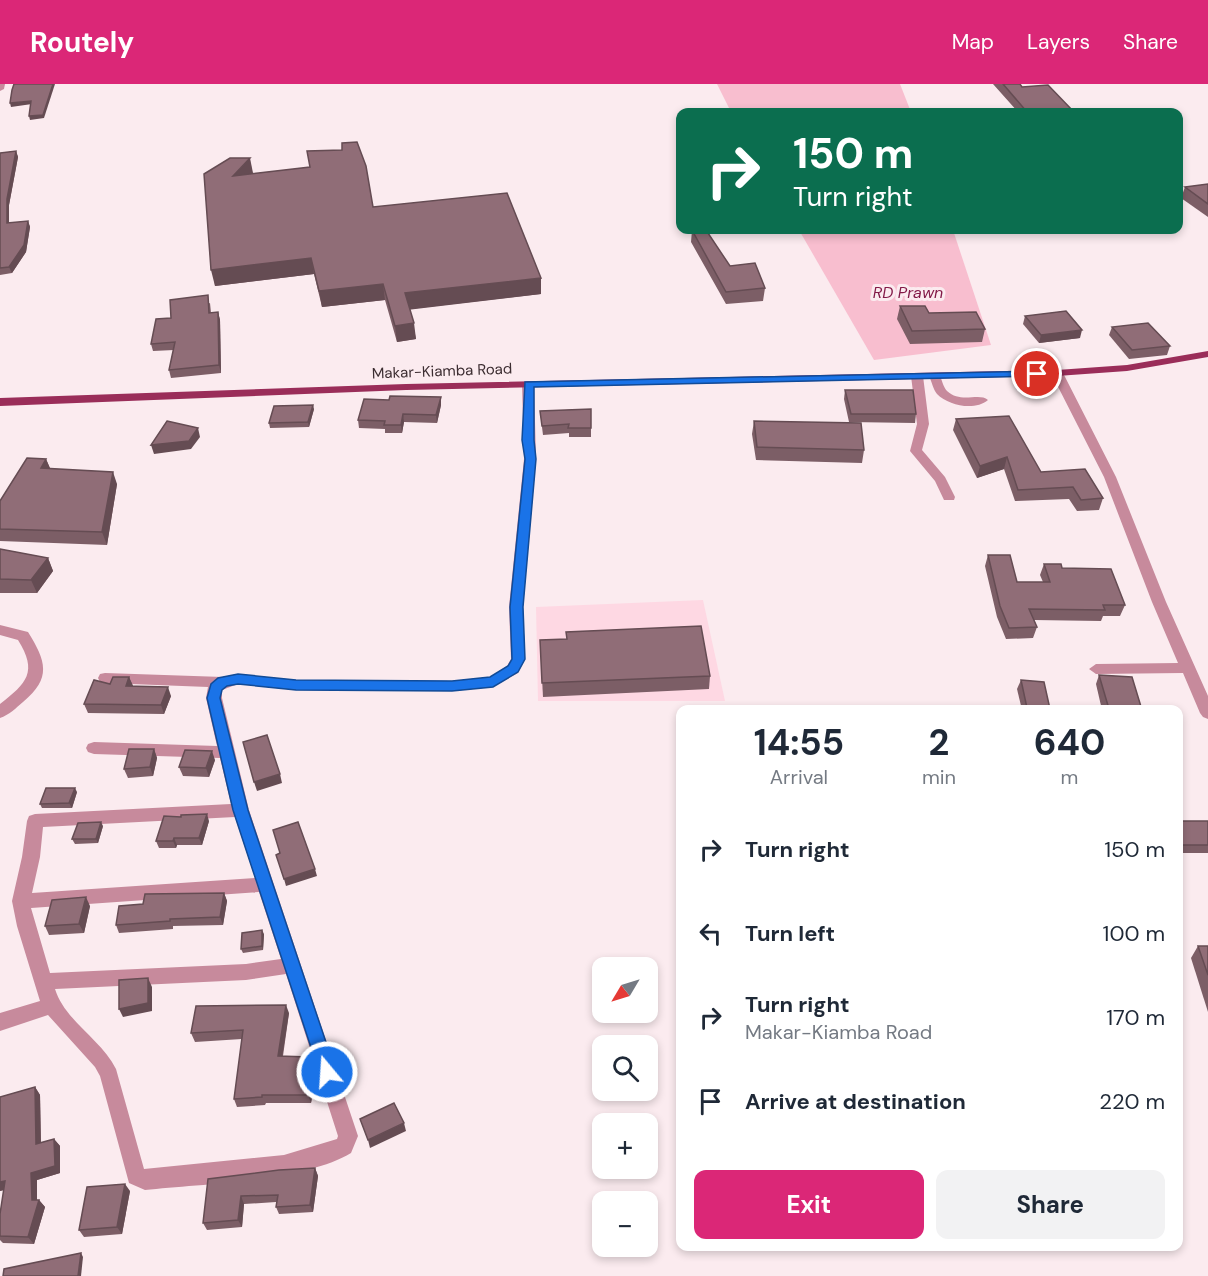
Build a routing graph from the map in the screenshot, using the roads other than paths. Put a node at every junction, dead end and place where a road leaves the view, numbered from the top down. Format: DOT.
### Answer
graph roads {
  1 [pos="1,84"];
  2 [pos="0,89"];
  3 [pos="1208,354"];
  4 [pos="1058,373"];
  5 [pos="917,376"];
  6 [pos="935,376"];
  7 [pos="528,384"];
  8 [pos="982,400"];
  9 [pos="0,402"];
  10 [pos="950,497"];
  11 [pos="0,630"];
  12 [pos="1096,669"];
  13 [pos="1188,669"];
  14 [pos="105,678"];
  15 [pos="223,682"];
  16 [pos="0,712"];
  17 [pos="1208,713"];
  18 [pos="94,748"];
  19 [pos="226,752"];
  20 [pos="241,810"];
  21 [pos="265,884"];
  22 [pos="21,901"];
  23 [pos="292,965"];
  24 [pos="44,982"];
  25 [pos="51,1006"];
  26 [pos="0,1022"];
  1 -- 2 [label="street"];
  3 -- 4 [label="main road, Makar-Kiamba Road"];
  4 -- 6 [label="main road, Makar-Kiamba Road"];
  4 -- 13 [label="street"];
  5 -- 6 [label="main road, Makar-Kiamba Road"];
  5 -- 7 [label="main road, Makar-Kiamba Road"];
  5 -- 10 [label="street"];
  6 -- 8 [label="street"];
  7 -- 9 [label="main road, Makar-Kiamba Road"];
  7 -- 15 [label="street"];
  11 -- 16 [label="street"];
  12 -- 13 [label="street"];
  13 -- 17 [label="street"];
  14 -- 15 [label="street"];
  15 -- 19 [label="street"];
  18 -- 19 [label="street"];
  19 -- 20 [label="street"];
  20 -- 21 [label="street"];
  20 -- 22 [label="street"];
  21 -- 22 [label="street"];
  21 -- 23 [label="street"];
  22 -- 24 [label="street"];
  23 -- 24 [label="street"];
  23 -- 25 [label="street"];
  24 -- 25 [label="street"];
  25 -- 26 [label="street"];
}
